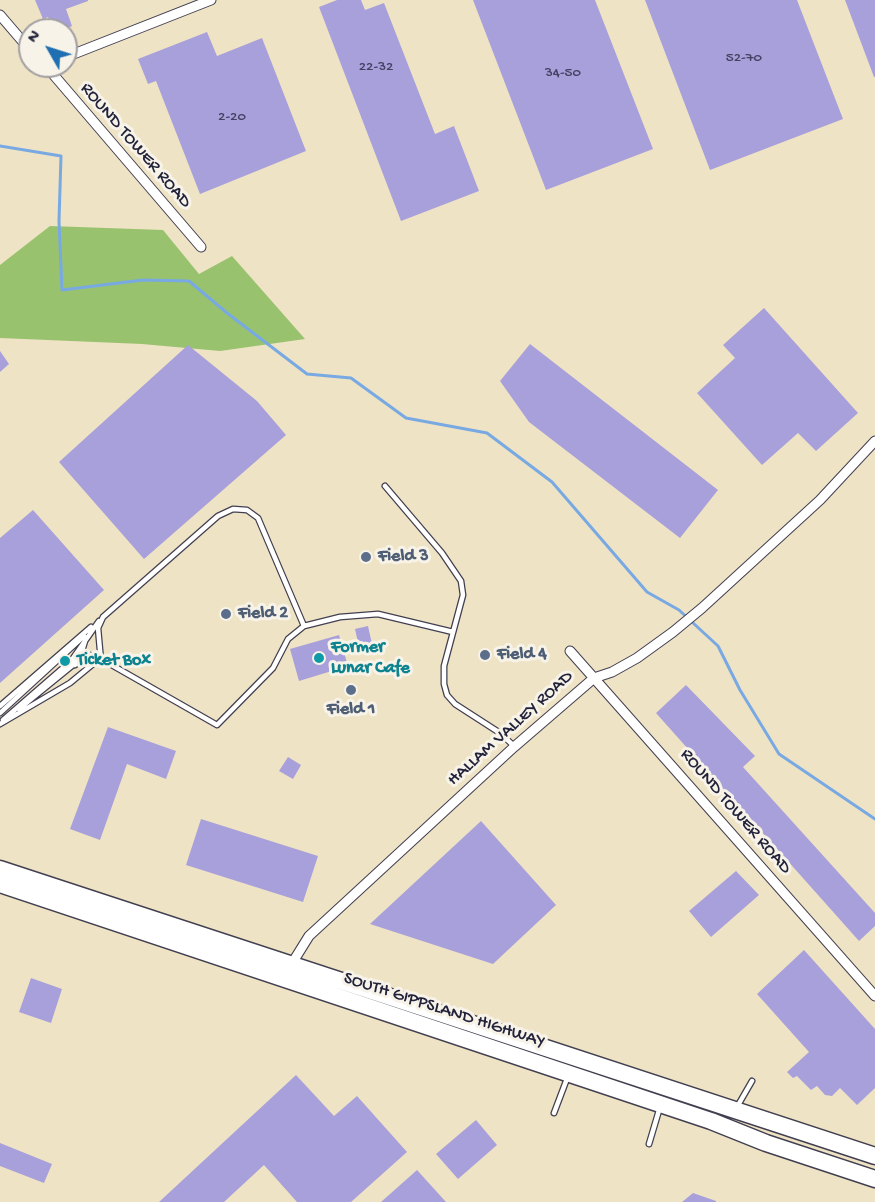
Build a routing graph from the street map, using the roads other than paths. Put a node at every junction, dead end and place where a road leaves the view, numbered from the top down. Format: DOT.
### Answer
graph roads {
  1 [pos="211,0"];
  2 [pos="0,15"];
  3 [pos="18,36"];
  4 [pos="78,52"];
  5 [pos="56,78"];
  6 [pos="201,247"];
  7 [pos="875,441"];
  8 [pos="385,486"];
  9 [pos="103,617"];
  10 [pos="304,627"];
  11 [pos="453,632"];
  12 [pos="71,649"];
  13 [pos="570,651"];
  14 [pos="80,652"];
  15 [pos="64,653"];
  16 [pos="100,661"];
  17 [pos="72,663"];
  18 [pos="594,678"];
  19 [pos="0,706"];
  20 [pos="0,713"];
  21 [pos="0,723"];
  22 [pos="514,747"];
  23 [pos="0,870"];
  24 [pos="0,884"];
  25 [pos="52,894"];
  26 [pos="292,976"];
  27 [pos="875,996"];
  28 [pos="572,1066"];
  29 [pos="752,1081"];
  30 [pos="664,1097"];
  31 [pos="736,1110"];
  32 [pos="554,1113"];
  33 [pos="731,1128"];
  34 [pos="649,1144"];
  35 [pos="875,1156"];
  36 [pos="875,1179"];
  1 -- 4 [label="street"];
  2 -- 3 [label="street"];
  5 -- 6 [label="street, ROUND TOWER ROAD"];
  7 -- 18 [label="street, HALLAM VALLEY ROAD"];
  8 -- 11 [label="lane"];
  9 -- 10 [label="lane"];
  9 -- 12 [label="lane"];
  9 -- 14 [label="lane"];
  9 -- 15 [label="lane"];
  9 -- 16 [label="lane"];
  10 -- 11 [label="lane"];
  10 -- 16 [label="lane"];
  11 -- 22 [label="lane"];
  12 -- 14 [label="lane"];
  12 -- 15 [label="lane"];
  13 -- 18 [label="street, ROUND TOWER ROAD"];
  14 -- 15 [label="lane"];
  14 -- 16 [label="lane"];
  14 -- 17 [label="lane"];
  15 -- 19 [label="lane"];
  15 -- 20 [label="lane"];
  16 -- 17 [label="lane"];
  16 -- 21 [label="lane"];
  17 -- 21 [label="lane"];
  18 -- 22 [label="street, HALLAM VALLEY ROAD"];
  18 -- 27 [label="street, ROUND TOWER ROAD"];
  22 -- 26 [label="street, HALLAM VALLEY ROAD"];
  23 -- 25 [label="highway, SOUTH GIPPSLAND HIGHWAY"];
  24 -- 25 [label="highway, SOUTH GIPPSLAND HIGHWAY"];
  25 -- 26 [label="highway, SOUTH GIPPSLAND HIGHWAY"];
  26 -- 28 [label="highway, SOUTH GIPPSLAND HIGHWAY"];
  28 -- 30 [label="highway, SOUTH GIPPSLAND HIGHWAY"];
  28 -- 32 [label="lane"];
  29 -- 31 [label="lane"];
  30 -- 31 [label="highway, SOUTH GIPPSLAND HIGHWAY"];
  30 -- 33 [label="highway, SOUTH GIPPSLAND HIGHWAY"];
  30 -- 34 [label="lane"];
  31 -- 33 [label="highway"];
  31 -- 35 [label="highway, SOUTH GIPPSLAND HIGHWAY"];
  33 -- 36 [label="highway, SOUTH GIPPSLAND HIGHWAY"];
}
